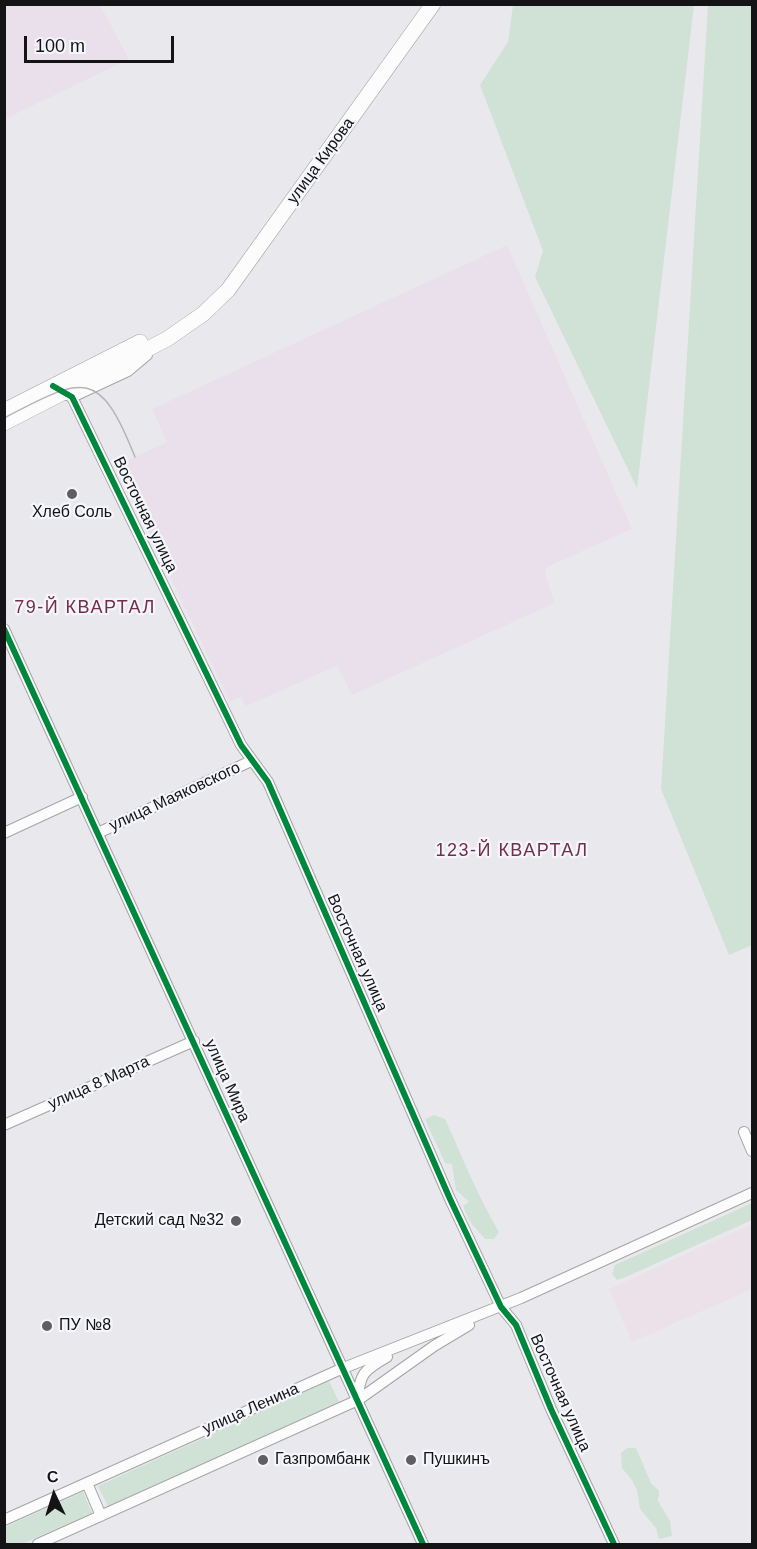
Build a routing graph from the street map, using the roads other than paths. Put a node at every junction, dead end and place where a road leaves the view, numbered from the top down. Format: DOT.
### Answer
graph roads {
  1 [pos="433,4"];
  2 [pos="203,314"];
  3 [pos="62,392"];
  4 [pos="15,410"];
  5 [pos="4,423"];
  6 [pos="4,629"];
  7 [pos="251,761"];
  8 [pos="82,797"];
  9 [pos="4,833"];
  10 [pos="98,833"];
  11 [pos="194,1041"];
  12 [pos="4,1125"];
  13 [pos="744,1132"];
  14 [pos="753,1151"];
  15 [pos="753,1193"];
  16 [pos="501,1307"];
  17 [pos="421,1338"];
  18 [pos="341,1369"];
  19 [pos="358,1400"];
  20 [pos="87,1484"];
  21 [pos="101,1516"];
  22 [pos="4,1520"];
  23 [pos="38,1545"];
  24 [pos="423,1545"];
  25 [pos="614,1545"];
  1 -- 2 [label="street, улица Кирова"];
  2 -- 3 [label="street, улица Кирова"];
  2 -- 3 [label="street, улица Кирова"];
  3 -- 4 [label="street, улица Кирова"];
  3 -- 7 [label="street, Восточная улица"];
  4 -- 5 [label="street, улица Кирова"];
  6 -- 8 [label="street, улица Мира"];
  7 -- 10 [label="street, улица Маяковского"];
  7 -- 16 [label="street, Восточная улица"];
  8 -- 9 [label="street"];
  8 -- 10 [label="street, улица Мира"];
  10 -- 11 [label="street, улица Мира"];
  11 -- 12 [label="street, улица 8 Марта"];
  11 -- 18 [label="street, улица Мира"];
  13 -- 14 [label="street"];
  15 -- 16 [label="street, улица Ленина"];
  16 -- 17 [label="street, улица Ленина"];
  16 -- 19 [label="street, улица Ленина"];
  16 -- 25 [label="street, Восточная улица"];
  17 -- 18 [label="street, улица Ленина"];
  17 -- 19 [label="street"];
  18 -- 19 [label="street, улица Мира"];
  18 -- 20 [label="street, улица Ленина"];
  19 -- 21 [label="street, улица Ленина"];
  19 -- 24 [label="street, улица Мира"];
  20 -- 21 [label="street"];
  20 -- 22 [label="street, улица Ленина"];
  21 -- 23 [label="street, улица Ленина"];
}
